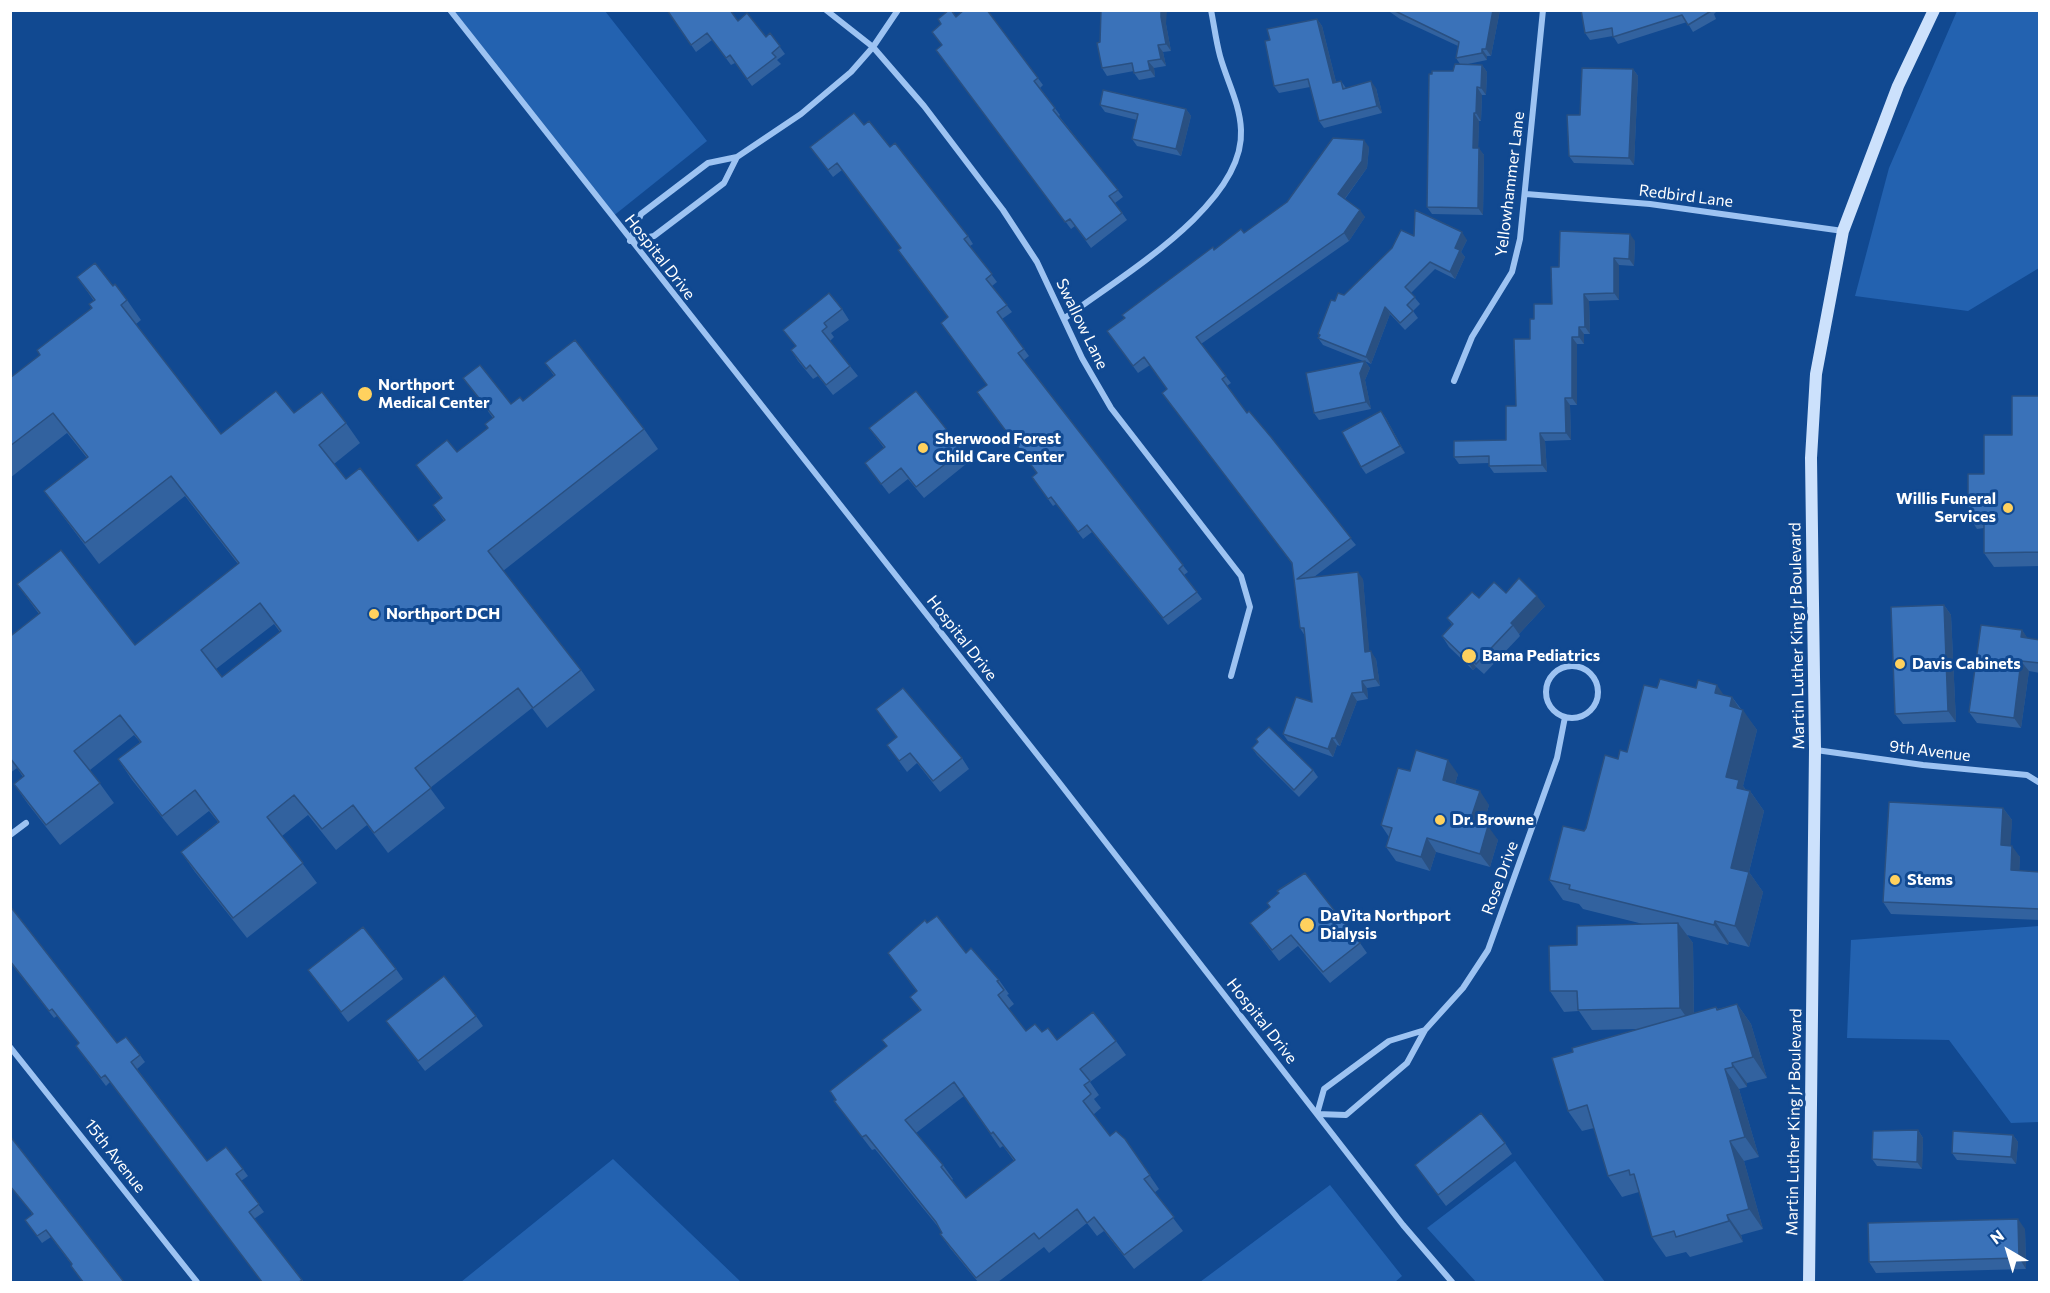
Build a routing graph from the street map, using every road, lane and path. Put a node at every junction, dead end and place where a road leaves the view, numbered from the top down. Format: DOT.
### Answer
graph roads {
  1 [pos="450,10"];
  2 [pos="826,10"];
  3 [pos="898,10"];
  4 [pos="1211,10"];
  5 [pos="1543,10"];
  6 [pos="1934,10"];
  7 [pos="873,47"];
  8 [pos="737,157"];
  9 [pos="1526,194"];
  10 [pos="1843,231"];
  11 [pos="630,241"];
  12 [pos="1065,318"];
  13 [pos="1454,381"];
  14 [pos="1231,676"];
  15 [pos="1565,717"];
  16 [pos="1815,749"];
  17 [pos="2040,783"];
  18 [pos="26,823"];
  19 [pos="10,835"];
  20 [pos="1425,1030"];
  21 [pos="10,1047"];
  22 [pos="1317,1114"];
  23 [pos="197,1282"];
  24 [pos="1452,1282"];
  25 [pos="1809,1282"];
  1 -- 11 [label="street, Hospital Drive"];
  2 -- 7 [label="street, Swallow Lane"];
  3 -- 7 [label="street"];
  4 -- 12 [label="street"];
  5 -- 9 [label="street, Yellowhammer Lane"];
  6 -- 10 [label="main road, Martin Luther King Jr Boulevard"];
  7 -- 8 [label="street"];
  7 -- 12 [label="street, Swallow Lane"];
  8 -- 11 [label="street"];
  8 -- 11 [label="street"];
  9 -- 10 [label="street, Redbird Lane"];
  9 -- 13 [label="street, Yellowhammer Lane"];
  10 -- 16 [label="main road, Martin Luther King Jr Boulevard"];
  11 -- 22 [label="street, Hospital Drive"];
  12 -- 14 [label="street, Swallow Lane"];
  15 -- 15 [label="street"];
  15 -- 20 [label="street, Rose Drive"];
  16 -- 17 [label="street, 9th Avenue"];
  16 -- 25 [label="main road, Martin Luther King Jr Boulevard"];
  18 -- 19 [label="street"];
  20 -- 22 [label="street"];
  20 -- 22 [label="street, Rose Drive"];
  21 -- 23 [label="street, 15th Avenue"];
  22 -- 24 [label="street, Hospital Drive"];
}
